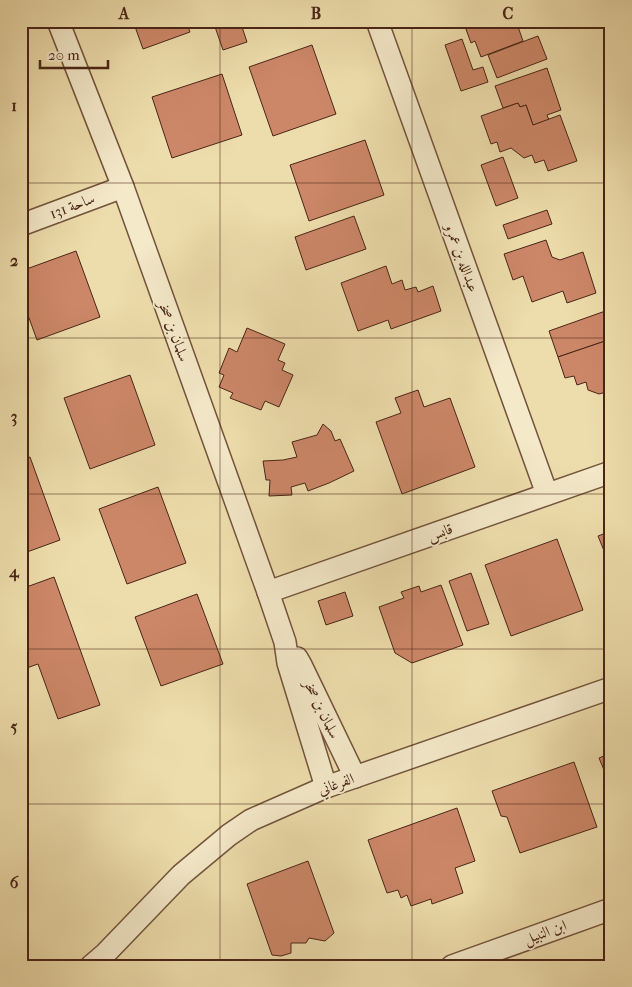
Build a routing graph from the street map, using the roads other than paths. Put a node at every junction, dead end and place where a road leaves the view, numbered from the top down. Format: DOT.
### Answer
graph roads {
  1 [pos="58,21"];
  2 [pos="377,21"];
  3 [pos="123,187"];
  4 [pos="21,225"];
  5 [pos="611,472"];
  6 [pos="547,494"];
  7 [pos="268,592"];
  8 [pos="285,642"];
  9 [pos="611,688"];
  10 [pos="355,777"];
  11 [pos="326,788"];
  12 [pos="611,909"];
  13 [pos="98,962"];
  14 [pos="452,966"];
  1 -- 3 [label="street, سلمان بن صخر"];
  2 -- 6 [label="street, عبدالله بن عمرو"];
  3 -- 4 [label="street, ساحة 131"];
  3 -- 7 [label="street, سلمان بن صخر"];
  5 -- 6 [label="street, قابس"];
  6 -- 7 [label="street, قابس"];
  7 -- 8 [label="street, سلمان بن صخر"];
  8 -- 10 [label="street, سلمان بن صخر"];
  8 -- 11 [label="street, سلمان بن صخر"];
  9 -- 10 [label="street, الفرغاني"];
  10 -- 11 [label="street, الفرغاني"];
  11 -- 13 [label="street, الفرغاني"];
  12 -- 14 [label="street, ابن النبيل"];
}
